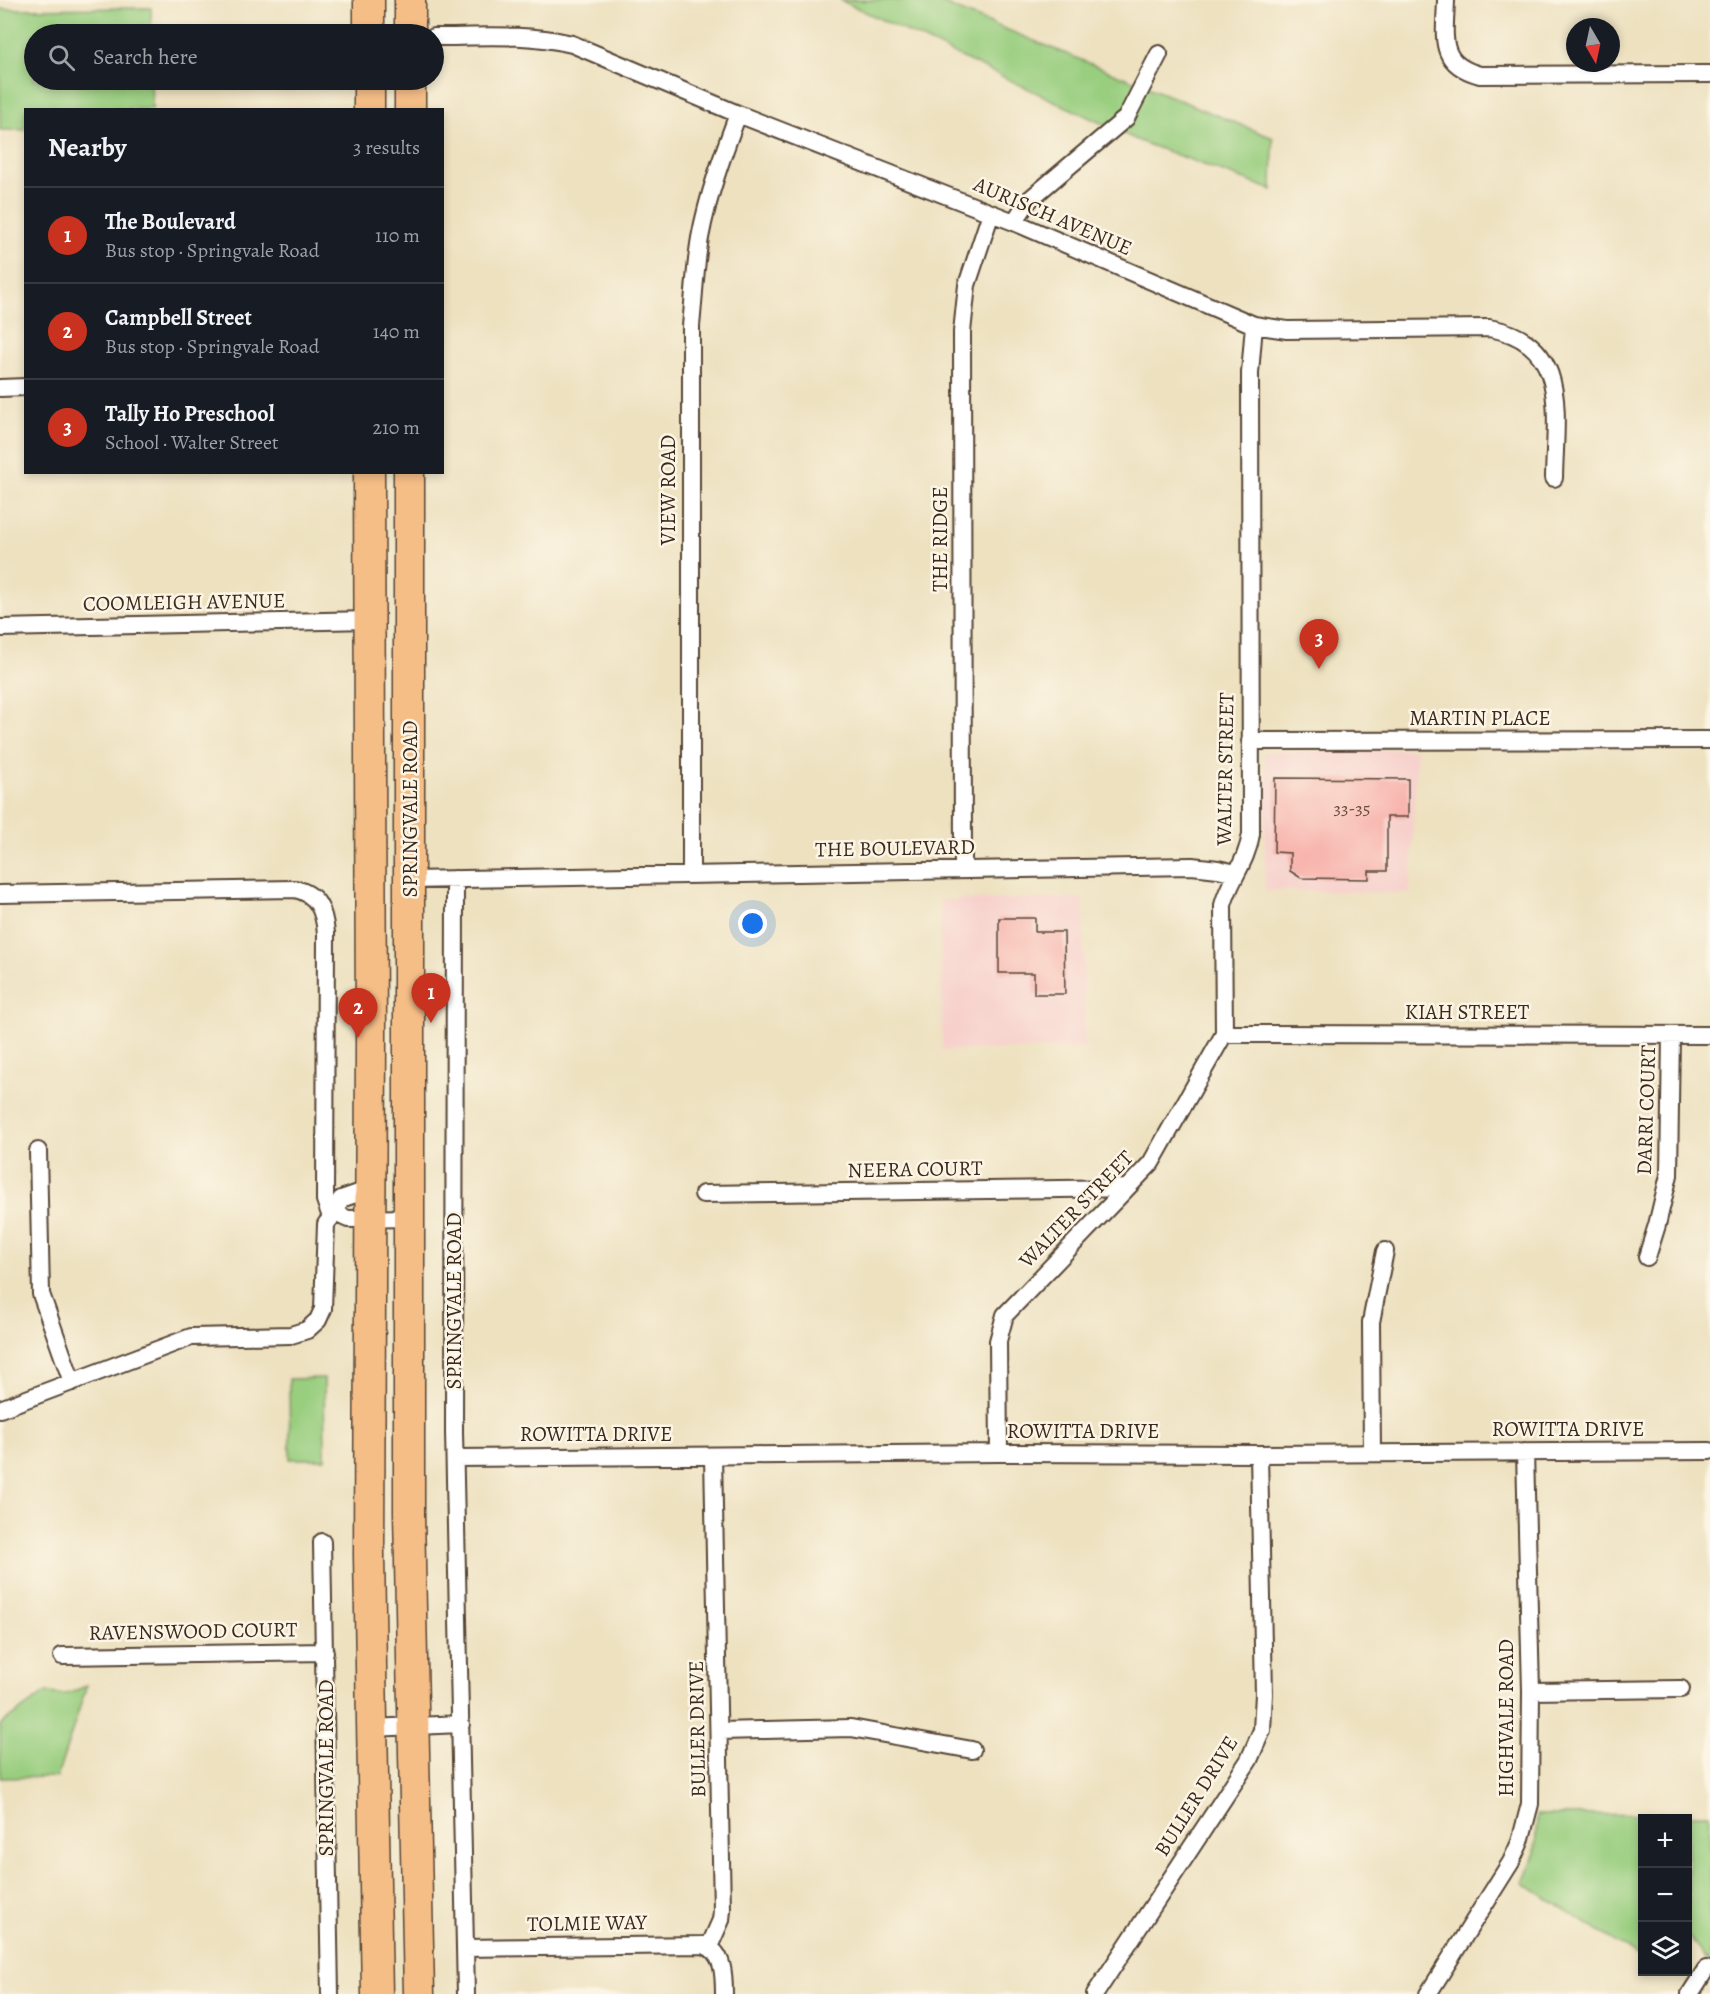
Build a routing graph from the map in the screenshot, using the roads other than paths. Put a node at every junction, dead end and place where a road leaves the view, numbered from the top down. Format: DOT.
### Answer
graph roads {
  1 [pos="369,0"];
  2 [pos="410,0"];
  3 [pos="1446,0"];
  4 [pos="369,24"];
  5 [pos="410,24"];
  6 [pos="444,37"];
  7 [pos="1159,54"];
  8 [pos="1710,74"];
  9 [pos="369,90"];
  10 [pos="410,90"];
  11 [pos="369,108"];
  12 [pos="410,108"];
  13 [pos="738,114"];
  14 [pos="990,213"];
  15 [pos="1014,222"];
  16 [pos="1254,325"];
  17 [pos="24,387"];
  18 [pos="0,388"];
  19 [pos="369,474"];
  20 [pos="409,474"];
  21 [pos="1554,478"];
  22 [pos="369,620"];
  23 [pos="0,628"];
  24 [pos="1710,740"];
  25 [pos="1250,741"];
  26 [pos="963,869"];
  27 [pos="1236,873"];
  28 [pos="691,874"];
  29 [pos="455,879"];
  30 [pos="410,880"];
  31 [pos="0,894"];
  32 [pos="1224,1034"];
  33 [pos="1671,1035"];
  34 [pos="1710,1035"];
  35 [pos="38,1151"];
  36 [pos="1127,1188"];
  37 [pos="370,1189"];
  38 [pos="703,1194"];
  39 [pos="333,1215"];
  40 [pos="410,1218"];
  41 [pos="370,1219"];
  42 [pos="1385,1251"];
  43 [pos="1647,1257"];
  44 [pos="72,1382"];
  45 [pos="0,1409"];
  46 [pos="1710,1451"];
  47 [pos="1525,1452"];
  48 [pos="999,1453"];
  49 [pos="1372,1453"];
  50 [pos="1259,1455"];
  51 [pos="713,1456"];
  52 [pos="455,1458"];
  53 [pos="322,1542"];
  54 [pos="325,1652"];
  55 [pos="62,1656"];
  56 [pos="1681,1689"];
  57 [pos="1531,1691"];
  58 [pos="461,1724"];
  59 [pos="413,1725"];
  60 [pos="371,1728"];
  61 [pos="720,1731"];
  62 [pos="972,1750"];
  63 [pos="709,1947"];
  64 [pos="465,1948"];
  65 [pos="1706,1969"];
  66 [pos="330,1994"];
  67 [pos="377,1994"];
  68 [pos="419,1994"];
  69 [pos="466,1994"];
  70 [pos="724,1994"];
  71 [pos="1095,1994"];
  72 [pos="1428,1994"];
  73 [pos="1690,1994"];
  1 -- 4 [label="highway"];
  2 -- 5 [label="highway"];
  3 -- 8 [label="street"];
  6 -- 13 [label="street, AURISCH AVENUE"];
  7 -- 15 [label="street"];
  9 -- 11 [label="highway"];
  10 -- 12 [label="highway"];
  13 -- 14 [label="street, AURISCH AVENUE"];
  13 -- 28 [label="street, VIEW ROAD"];
  14 -- 15 [label="street, AURISCH AVENUE"];
  14 -- 26 [label="street, THE RIDGE"];
  15 -- 16 [label="street, AURISCH AVENUE"];
  16 -- 21 [label="street, AURISCH AVENUE"];
  16 -- 25 [label="street, WALTER STREET"];
  17 -- 18 [label="street"];
  19 -- 22 [label="highway, SPRINGVALE ROAD"];
  20 -- 30 [label="highway, SPRINGVALE ROAD"];
  22 -- 23 [label="street, COOMLEIGH AVENUE"];
  22 -- 37 [label="highway, SPRINGVALE ROAD"];
  24 -- 25 [label="street, MARTIN PLACE"];
  25 -- 27 [label="street, WALTER STREET"];
  26 -- 27 [label="street, THE BOULEVARD"];
  26 -- 28 [label="street, THE BOULEVARD"];
  27 -- 32 [label="street, WALTER STREET"];
  28 -- 29 [label="street, THE BOULEVARD"];
  29 -- 30 [label="street, THE BOULEVARD"];
  29 -- 52 [label="street, SPRINGVALE ROAD"];
  30 -- 40 [label="highway, SPRINGVALE ROAD"];
  31 -- 39 [label="street"];
  32 -- 33 [label="street, KIAH STREET"];
  32 -- 36 [label="street, WALTER STREET"];
  33 -- 34 [label="street, KIAH STREET"];
  33 -- 43 [label="street, DARRI COURT"];
  35 -- 44 [label="street"];
  36 -- 38 [label="street, NEERA COURT"];
  36 -- 48 [label="street, WALTER STREET"];
  37 -- 39 [label="street"];
  37 -- 41 [label="highway, SPRINGVALE ROAD"];
  39 -- 41 [label="street"];
  39 -- 44 [label="street"];
  40 -- 41 [label="street"];
  40 -- 59 [label="highway, SPRINGVALE ROAD"];
  41 -- 60 [label="highway, SPRINGVALE ROAD"];
  42 -- 49 [label="street"];
  44 -- 45 [label="street"];
  46 -- 47 [label="street, ROWITTA DRIVE"];
  47 -- 49 [label="street, ROWITTA DRIVE"];
  47 -- 57 [label="street, HIGHVALE ROAD"];
  48 -- 50 [label="street, ROWITTA DRIVE"];
  48 -- 51 [label="street, ROWITTA DRIVE"];
  49 -- 50 [label="street, ROWITTA DRIVE"];
  50 -- 71 [label="street, BULLER DRIVE"];
  51 -- 52 [label="street, ROWITTA DRIVE"];
  51 -- 61 [label="street, BULLER DRIVE"];
  52 -- 58 [label="street, SPRINGVALE ROAD"];
  53 -- 54 [label="street, SPRINGVALE ROAD"];
  54 -- 55 [label="street, RAVENSWOOD COURT"];
  54 -- 66 [label="street, SPRINGVALE ROAD"];
  56 -- 57 [label="street"];
  57 -- 72 [label="street, HIGHVALE ROAD"];
  58 -- 59 [label="street"];
  58 -- 64 [label="street, SPRINGVALE ROAD"];
  59 -- 60 [label="street"];
  59 -- 68 [label="highway, SPRINGVALE ROAD"];
  60 -- 67 [label="highway, SPRINGVALE ROAD"];
  61 -- 62 [label="street"];
  61 -- 63 [label="street, BULLER DRIVE"];
  63 -- 64 [label="street, TOLMIE WAY"];
  63 -- 70 [label="street"];
  64 -- 69 [label="street, SPRINGVALE ROAD"];
  65 -- 73 [label="street"];
}
